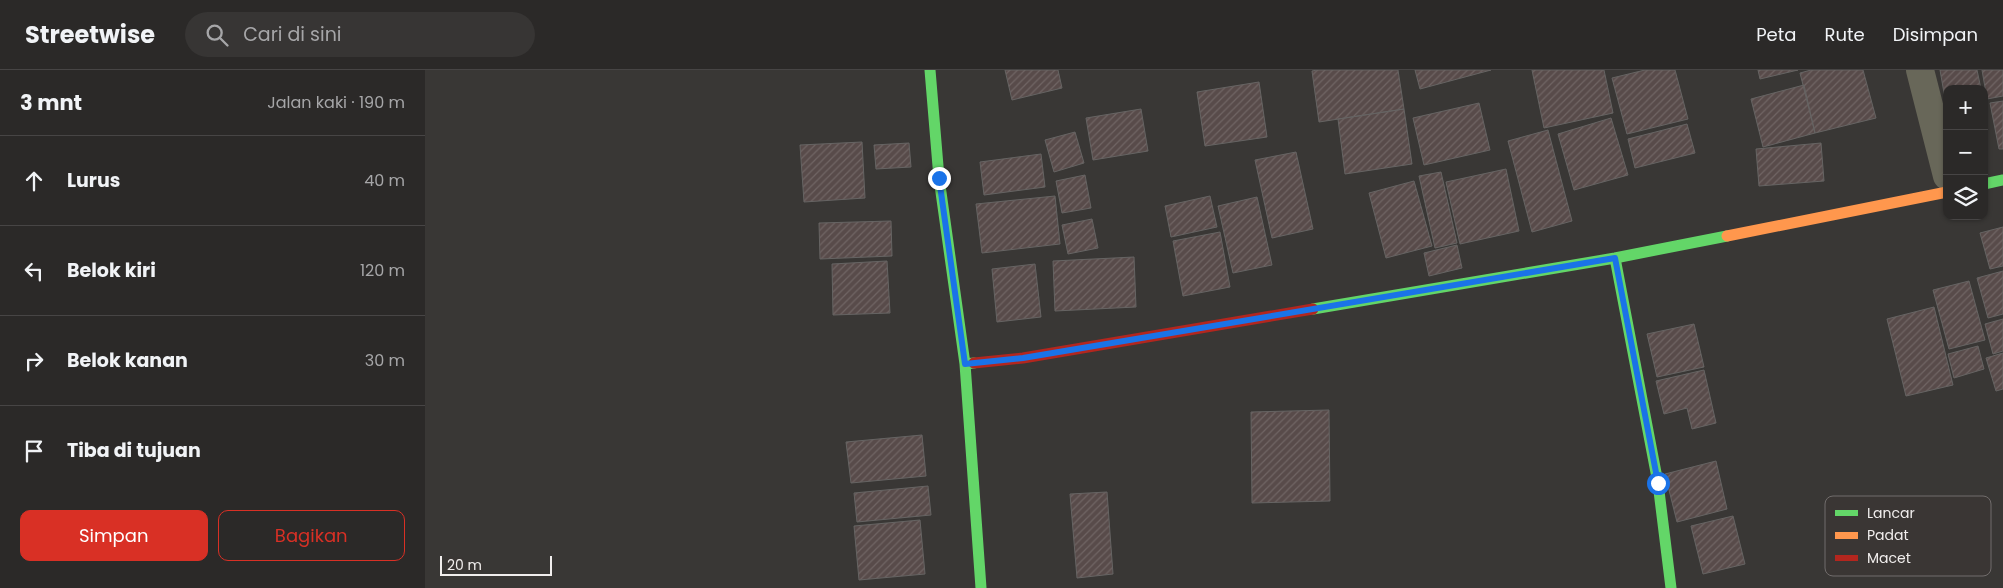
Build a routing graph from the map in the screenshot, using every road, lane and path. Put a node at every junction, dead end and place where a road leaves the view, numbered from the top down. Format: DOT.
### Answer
graph roads {
  1 [pos="930,70"];
  2 [pos="1920,70"];
  3 [pos="1947,175"];
  4 [pos="2003,180"];
  5 [pos="1988,183"];
  6 [pos="1943,193"];
  7 [pos="1615,258"];
  8 [pos="965,364"];
  9 [pos="981,588"];
  10 [pos="1671,588"];
  1 -- 8 [label="street"];
  2 -- 3 [label="street"];
  4 -- 5 [label="street"];
  6 -- 7 [label="street"];
  7 -- 8 [label="street"];
  7 -- 10 [label="street"];
  8 -- 9 [label="street"];
}
